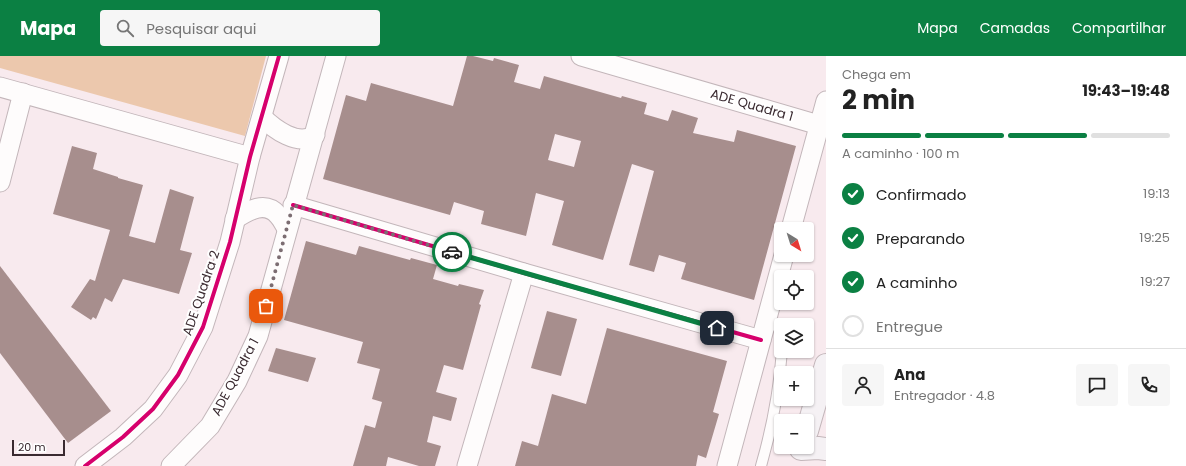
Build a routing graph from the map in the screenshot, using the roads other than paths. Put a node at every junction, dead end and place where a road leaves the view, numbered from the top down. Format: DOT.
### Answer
graph roads {
  1 [pos="279,56"];
  2 [pos="336,56"];
  3 [pos="581,56"];
  4 [pos="0,87"];
  5 [pos="23,93"];
  6 [pos="826,101"];
  7 [pos="262,117"];
  8 [pos="819,125"];
  9 [pos="315,134"];
  10 [pos="250,157"];
  11 [pos="0,182"];
  12 [pos="293,205"];
  13 [pos="235,219"];
  14 [pos="793,222"];
  15 [pos="287,229"];
  16 [pos="783,262"];
  17 [pos="524,273"];
  18 [pos="775,318"];
  19 [pos="774,325"];
  20 [pos="761,340"];
  21 [pos="782,358"];
  22 [pos="826,366"];
  23 [pos="820,415"];
  24 [pos="814,426"];
  25 [pos="814,448"];
  26 [pos="826,449"];
  27 [pos="85,466"];
  28 [pos="171,466"];
  29 [pos="467,466"];
  30 [pos="727,466"];
  31 [pos="761,466"];
  1 -- 7 [label="street, ADE Quadra 2"];
  2 -- 9 [label="street, ADE Quadra 1"];
  3 -- 8 [label="street, ADE Quadra 1"];
  4 -- 5 [label="street"];
  5 -- 10 [label="street"];
  5 -- 11 [label="street"];
  6 -- 8 [label="street"];
  7 -- 9 [label="street"];
  7 -- 10 [label="street, ADE Quadra 2"];
  8 -- 14 [label="street"];
  9 -- 12 [label="street, ADE Quadra 1"];
  10 -- 13 [label="street, ADE Quadra 2"];
  12 -- 15 [label="street, ADE Quadra 1"];
  12 -- 17 [label="street"];
  13 -- 15 [label="street"];
  13 -- 27 [label="street, ADE Quadra 2"];
  15 -- 28 [label="street, ADE Quadra 1"];
  16 -- 18 [label="street"];
  17 -- 20 [label="street"];
  17 -- 29 [label="street"];
  19 -- 20 [label="street"];
  20 -- 30 [label="street"];
  21 -- 31 [label="lane"];
  22 -- 23 [label="main road"];
  23 -- 24 [label="main road"];
  25 -- 26 [label="main road"];
}
